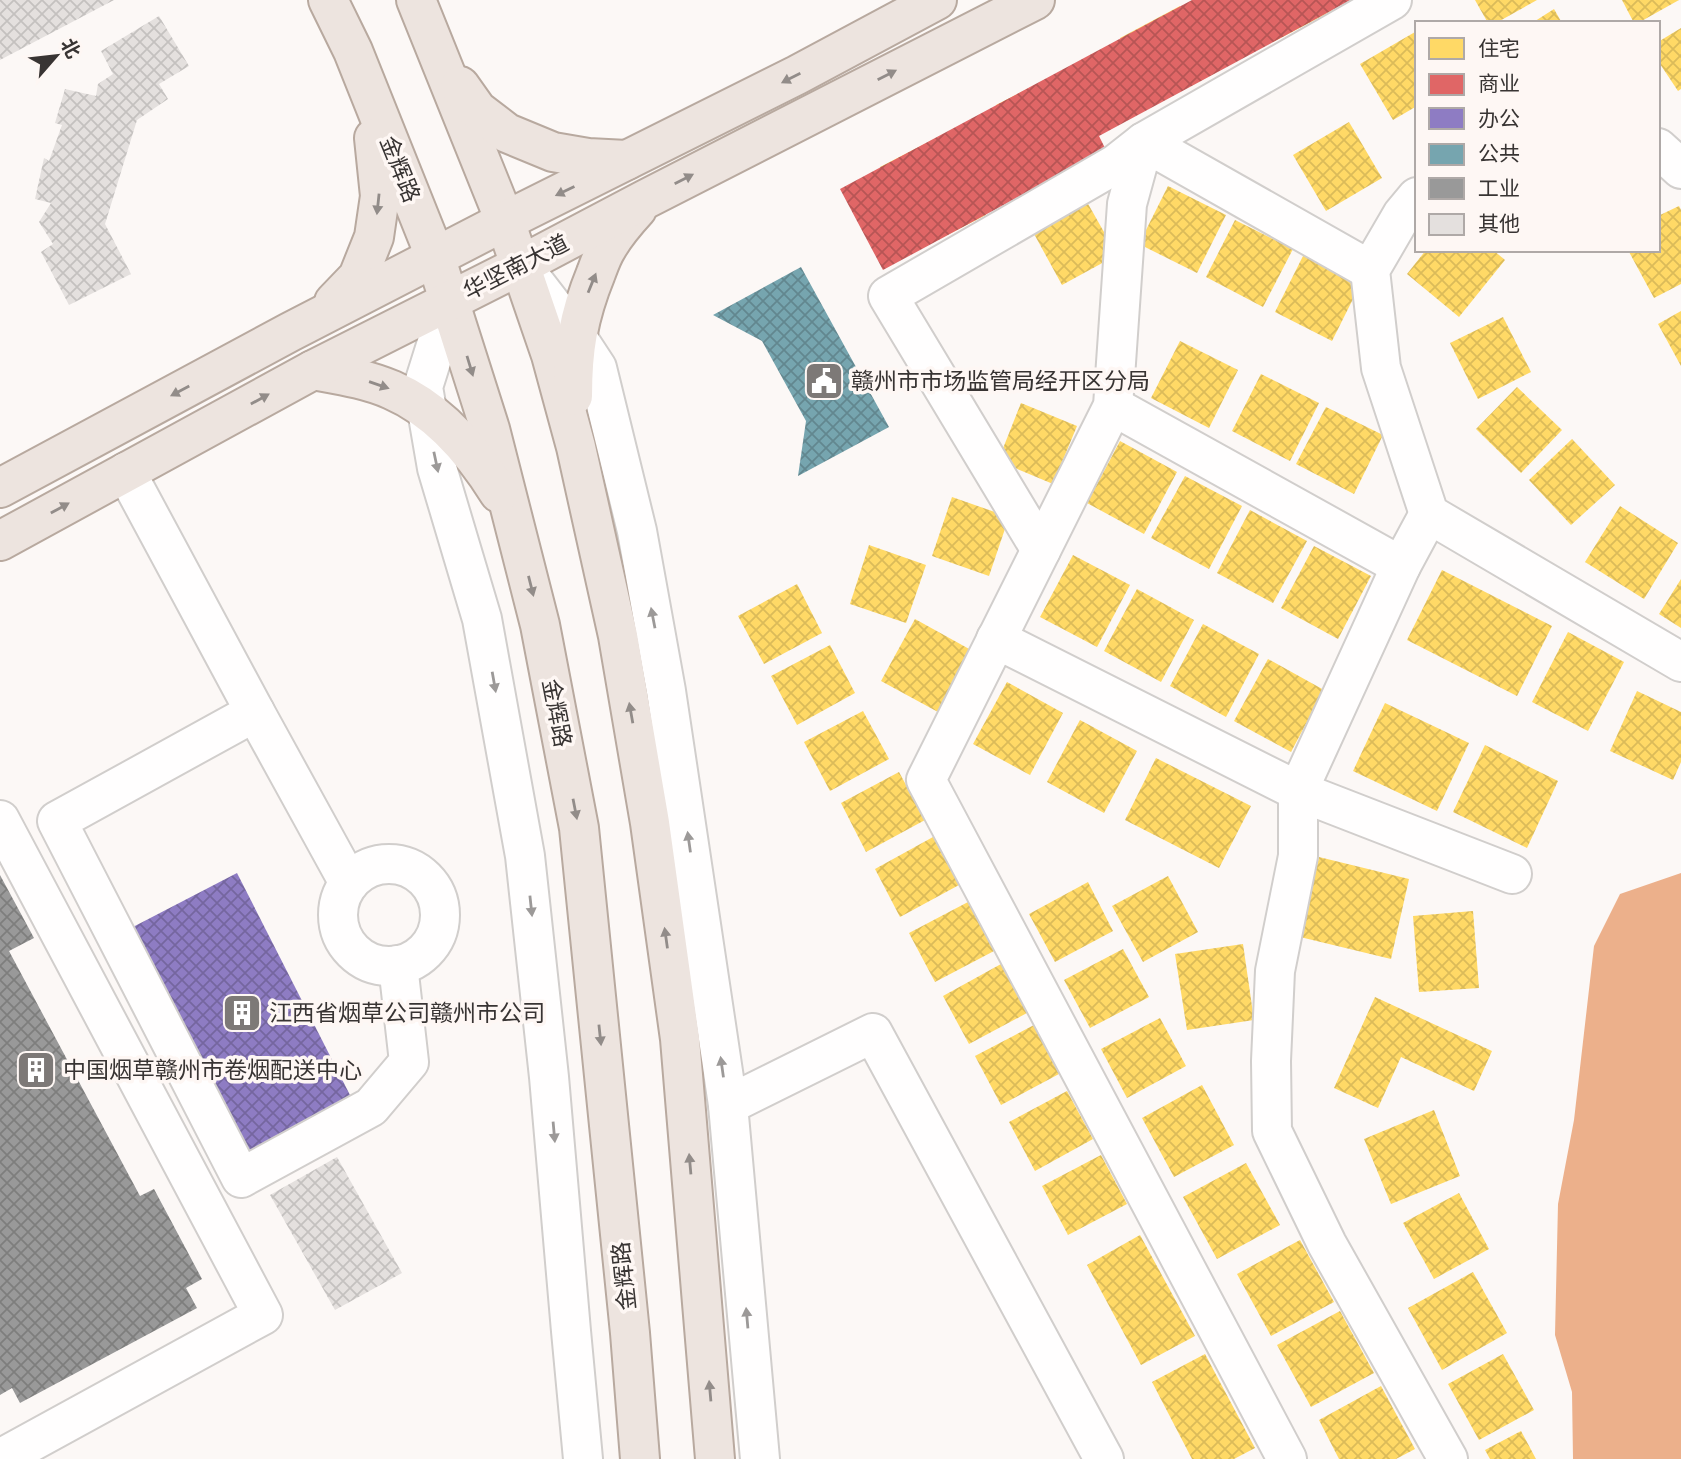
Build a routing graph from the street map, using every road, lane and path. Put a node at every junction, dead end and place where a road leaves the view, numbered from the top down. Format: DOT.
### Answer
graph roads {
  1 [pos="328,0"];
  2 [pos="416,0"];
  3 [pos="937,0"];
  4 [pos="1035,0"];
  5 [pos="1392,0"];
  6 [pos="439,58"];
  7 [pos="368,87"];
  8 [pos="1144,142"];
  9 [pos="1660,150"];
  10 [pos="629,160"];
  11 [pos="1681,169"];
  12 [pos="1415,199"];
  13 [pos="646,200"];
  14 [pos="505,221"];
  15 [pos="435,256"];
  16 [pos="522,265"];
  17 [pos="1370,270"];
  18 [pos="450,301"];
  19 [pos="319,317"];
  20 [pos="576,337"];
  21 [pos="313,370"];
  22 [pos="1113,406"];
  23 [pos="426,410"];
  24 [pos="576,447"];
  25 [pos="126,472"];
  26 [pos="0,488"];
  27 [pos="512,512"];
  28 [pos="1429,514"];
  29 [pos="0,541"];
  30 [pos="1041,550"];
  31 [pos="1401,566"];
  32 [pos="996,639"];
  33 [pos="1681,662"];
  34 [pos="255,712"];
  35 [pos="1298,791"];
  36 [pos="0,820"];
  37 [pos="1512,874"];
  38 [pos="349,883"];
  39 [pos="398,965"];
  40 [pos="728,1105"];
  41 [pos="0,1459"];
  42 [pos="583,1459"];
  43 [pos="640,1459"];
  44 [pos="715,1459"];
  45 [pos="760,1459"];
  46 [pos="1104,1459"];
  47 [pos="1287,1459"];
  48 [pos="1448,1459"];
  1 -- 7 [label="main road, 金辉路"];
  2 -- 6 [label="main road"];
  3 -- 10 [label="main road, 华坚南大道, one-way"];
  13 -- 4 [label="main road, 华坚南大道, one-way"];
  5 -- 8 [label="street"];
  6 -- 10 [label="main road"];
  6 -- 14 [label="main road"];
  7 -- 15 [label="main road, 金辉路"];
  7 -- 19 [label="main road, one-way"];
  8 -- 17 [label="street"];
  8 -- 22 [label="street"];
  8 -- 30 [label="street"];
  9 -- 11 [label="street"];
  10 -- 14 [label="main road, 华坚南大道, one-way"];
  12 -- 17 [label="street"];
  13 -- 16 [label="main road, 华坚南大道"];
  20 -- 13 [label="main road, one-way"];
  14 -- 15 [label="main road, 华坚南大道"];
  14 -- 16 [label="main road"];
  15 -- 18 [label="main road, 金辉路"];
  15 -- 19 [label="main road, 华坚南大道"];
  16 -- 18 [label="main road, 华坚南大道"];
  16 -- 20 [label="street"];
  16 -- 24 [label="main road"];
  17 -- 28 [label="street"];
  18 -- 21 [label="main road, 华坚南大道"];
  18 -- 23 [label="street"];
  18 -- 27 [label="main road, 金辉路, one-way"];
  19 -- 26 [label="main road, 华坚南大道, one-way"];
  20 -- 24 [label="main road"];
  40 -- 20 [label="street, one-way"];
  21 -- 23 [label="main road, one-way"];
  25 -- 21 [label="main road, 华坚南大道, one-way"];
  22 -- 30 [label="street"];
  22 -- 31 [label="street"];
  23 -- 27 [label="main road"];
  23 -- 42 [label="street, one-way"];
  44 -- 24 [label="main road, one-way"];
  29 -- 25 [label="main road, 华坚南大道, one-way"];
  25 -- 34 [label="street"];
  27 -- 43 [label="main road, 金辉路, one-way"];
  28 -- 31 [label="street"];
  28 -- 33 [label="street"];
  30 -- 32 [label="street"];
  31 -- 35 [label="street"];
  32 -- 35 [label="street"];
  32 -- 47 [label="street"];
  34 -- 38 [label="street"];
  34 -- 39 [label="street"];
  35 -- 37 [label="street"];
  35 -- 48 [label="street"];
  36 -- 41 [label="street"];
  38 -- 39 [label="street"];
  38 -- 39 [label="street"];
  45 -- 40 [label="street, one-way"];
  40 -- 46 [label="street"];
}
